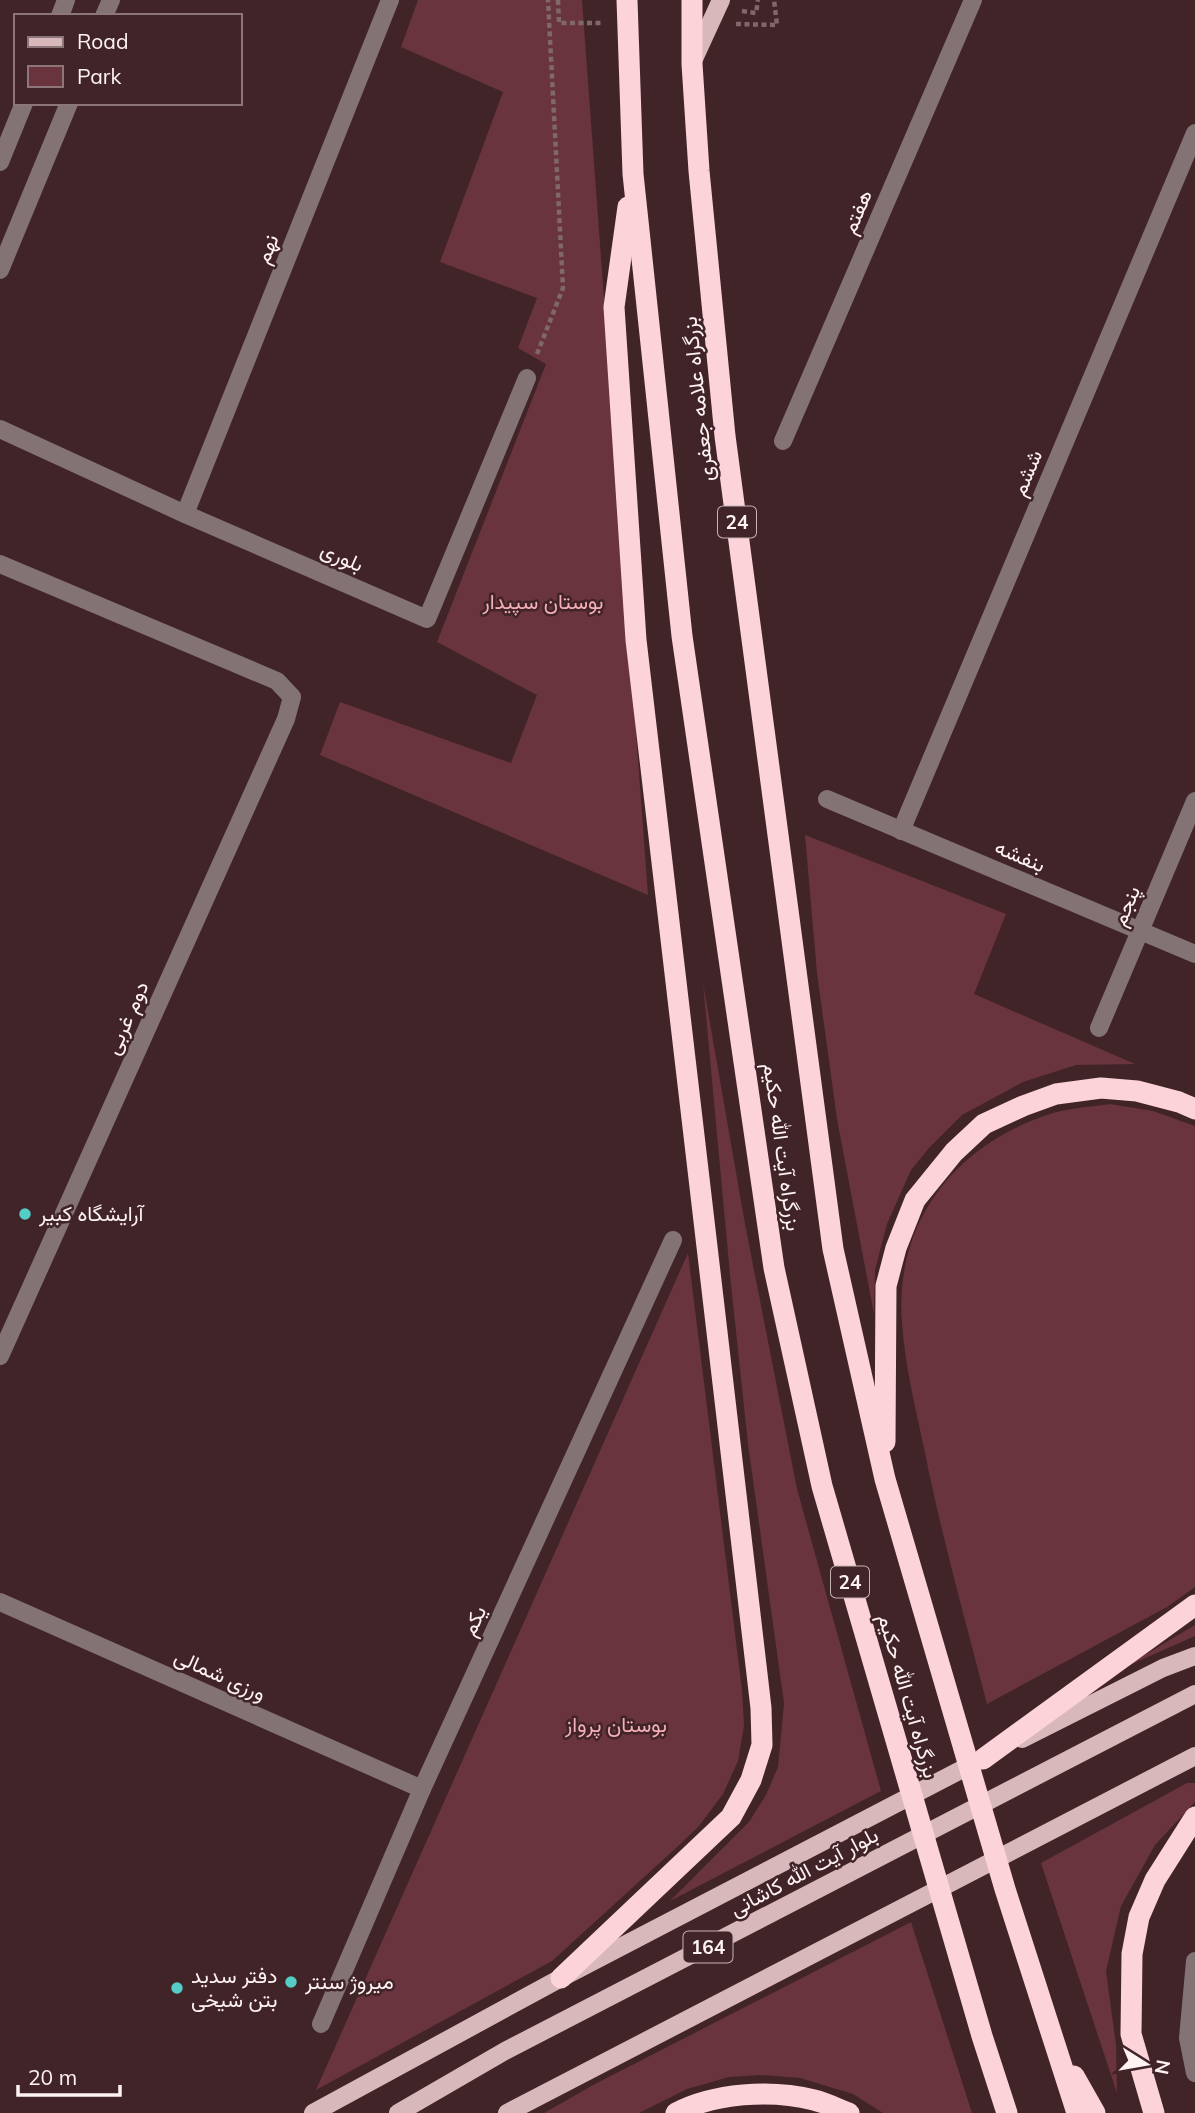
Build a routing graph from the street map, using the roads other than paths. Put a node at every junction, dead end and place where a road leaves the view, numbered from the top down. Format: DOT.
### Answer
graph roads {
  1 [pos="390,0"];
  2 [pos="627,0"];
  3 [pos="692,0"];
  4 [pos="721,0"];
  5 [pos="973,0"];
  6 [pos="692,64"];
  7 [pos="23,105"];
  8 [pos="68,105"];
  9 [pos="1195,133"];
  10 [pos="0,162"];
  11 [pos="633,174"];
  12 [pos="0,270"];
  13 [pos="527,378"];
  14 [pos="0,429"];
  15 [pos="783,441"];
  16 [pos="186,514"];
  17 [pos="0,564"];
  18 [pos="827,799"];
  19 [pos="1195,801"];
  20 [pos="901,831"];
  21 [pos="1140,931"];
  22 [pos="1195,954"];
  23 [pos="1099,1028"];
  24 [pos="742,1039"];
  25 [pos="805,1042"];
  26 [pos="1195,1109"];
  27 [pos="673,1240"];
  28 [pos="0,1356"];
  29 [pos="885,1479"];
  30 [pos="0,1602"];
  31 [pos="1195,1605"];
  32 [pos="1195,1656"];
  33 [pos="1195,1694"];
  34 [pos="1195,1756"];
  35 [pos="983,1759"];
  36 [pos="422,1789"];
  37 [pos="1195,1817"];
  38 [pos="1195,1961"];
  39 [pos="561,1978"];
  40 [pos="321,2024"];
  41 [pos="1052,2039"];
  42 [pos="1195,2073"];
  43 [pos="313,2113"];
  44 [pos="398,2113"];
  45 [pos="507,2113"];
  46 [pos="676,2113"];
  47 [pos="849,2113"];
  48 [pos="1007,2113"];
  49 [pos="1077,2113"];
  50 [pos="1096,2113"];
  51 [pos="1154,2113"];
  1 -- 16 [label="street, نهم"];
  2 -- 11 [label="highway, بزرگراه علامه جعفری / 24"];
  3 -- 6 [label="highway, بزرگراه علامه جعفری / 24"];
  4 -- 6 [label="main road"];
  5 -- 15 [label="street, هفتم"];
  6 -- 25 [label="highway, بزرگراه علامه جعفری / 24"];
  7 -- 10 [label="street"];
  8 -- 12 [label="street"];
  9 -- 20 [label="street, ششم"];
  11 -- 24 [label="highway, بزرگراه علامه جعفری / 24"];
  11 -- 39 [label="highway"];
  13 -- 16 [label="street, بلوری"];
  14 -- 16 [label="street, بلوری"];
  17 -- 28 [label="street, دوم غربی"];
  18 -- 20 [label="street, بنفشه"];
  19 -- 21 [label="street, پنجم"];
  20 -- 21 [label="street, بنفشه"];
  21 -- 22 [label="street, بنفشه"];
  21 -- 23 [label="street, پنجم"];
  24 -- 48 [label="highway, بزرگراه آیت الله حکیم / 24"];
  25 -- 29 [label="highway, بزرگراه آیت الله حکیم / 24"];
  26 -- 29 [label="highway"];
  27 -- 36 [label="street, یکم"];
  29 -- 41 [label="highway, بزرگراه آیت الله حکیم / 24"];
  30 -- 36 [label="street, ورزی شمالی"];
  31 -- 35 [label="highway"];
  32 -- 35 [label="main road"];
  33 -- 44 [label="main road, بلوار آیت الله کاشانی / 164"];
  34 -- 45 [label="main road, 164"];
  35 -- 39 [label="main road"];
  36 -- 40 [label="street, یکم"];
  37 -- 51 [label="highway"];
  38 -- 42 [label="street"];
  39 -- 43 [label="main road"];
  41 -- 49 [label="highway, بزرگراه آیت الله حکیم / 24"];
  41 -- 50 [label="highway"];
  46 -- 47 [label="highway"];
}
